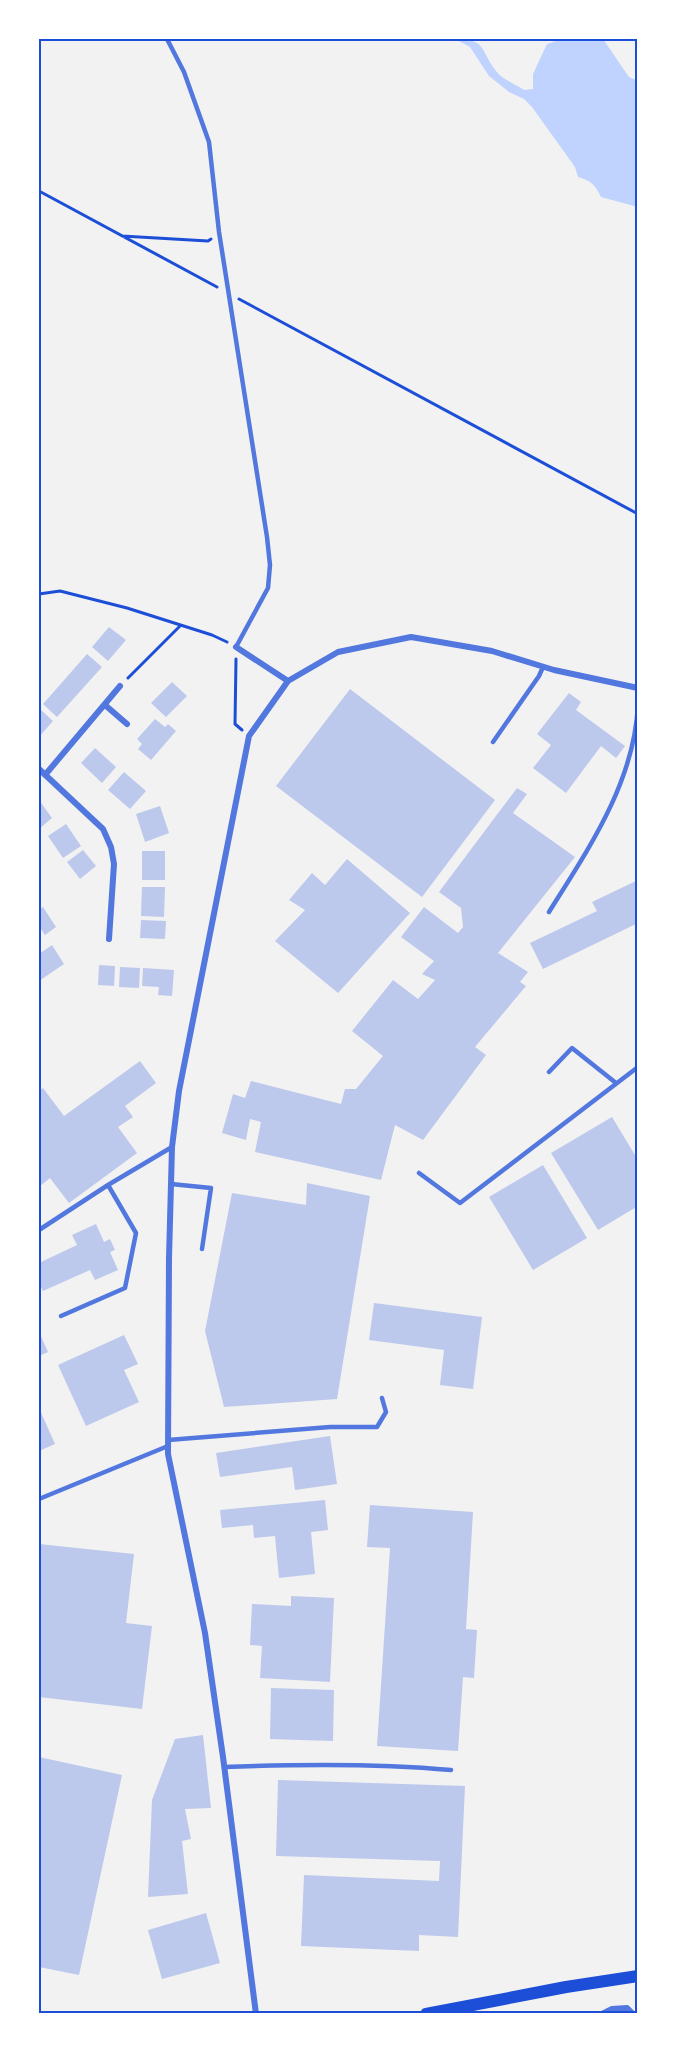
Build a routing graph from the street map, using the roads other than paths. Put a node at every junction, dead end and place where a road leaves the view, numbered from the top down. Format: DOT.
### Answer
graph roads {
  1 [pos="167,39"];
  2 [pos="236,647"];
  3 [pos="543,667"];
  4 [pos="288,681"];
  5 [pos="120,686"];
  6 [pos="638,688"];
  7 [pos="105,705"];
  8 [pos="638,705"];
  9 [pos="127,724"];
  10 [pos="493,742"];
  11 [pos="39,769"];
  12 [pos="45,775"];
  13 [pos="549,912"];
  14 [pos="109,939"];
  15 [pos="638,1067"];
  16 [pos="549,1072"];
  17 [pos="616,1083"];
  18 [pos="172,1146"];
  19 [pos="419,1173"];
  20 [pos="171,1184"];
  21 [pos="108,1185"];
  22 [pos="39,1230"];
  23 [pos="202,1249"];
  24 [pos="61,1316"];
  25 [pos="382,1398"];
  26 [pos="168,1443"];
  27 [pos="39,1499"];
  28 [pos="224,1767"];
  29 [pos="451,1770"];
  30 [pos="638,1976"];
  31 [pos="256,2014"];
  32 [pos="426,2014"];
  33 [pos="602,2014"];
  34 [pos="633,2014"];
  1 -- 2 [label="lane"];
  2 -- 4 [label="street"];
  3 -- 4 [label="street"];
  3 -- 6 [label="street"];
  3 -- 10 [label="lane"];
  4 -- 18 [label="street"];
  5 -- 7 [label="street"];
  7 -- 9 [label="street"];
  7 -- 12 [label="street"];
  8 -- 13 [label="lane"];
  11 -- 12 [label="street"];
  12 -- 14 [label="street"];
  15 -- 17 [label="lane"];
  16 -- 17 [label="lane"];
  17 -- 19 [label="lane"];
  18 -- 20 [label="street"];
  18 -- 21 [label="lane"];
  20 -- 23 [label="lane"];
  20 -- 26 [label="street"];
  21 -- 22 [label="lane"];
  21 -- 24 [label="lane"];
  25 -- 26 [label="lane"];
  26 -- 27 [label="lane"];
  26 -- 28 [label="street"];
  28 -- 29 [label="lane"];
  28 -- 31 [label="street"];
  30 -- 32 [label="main road"];
  33 -- 34 [label="street"];
}
